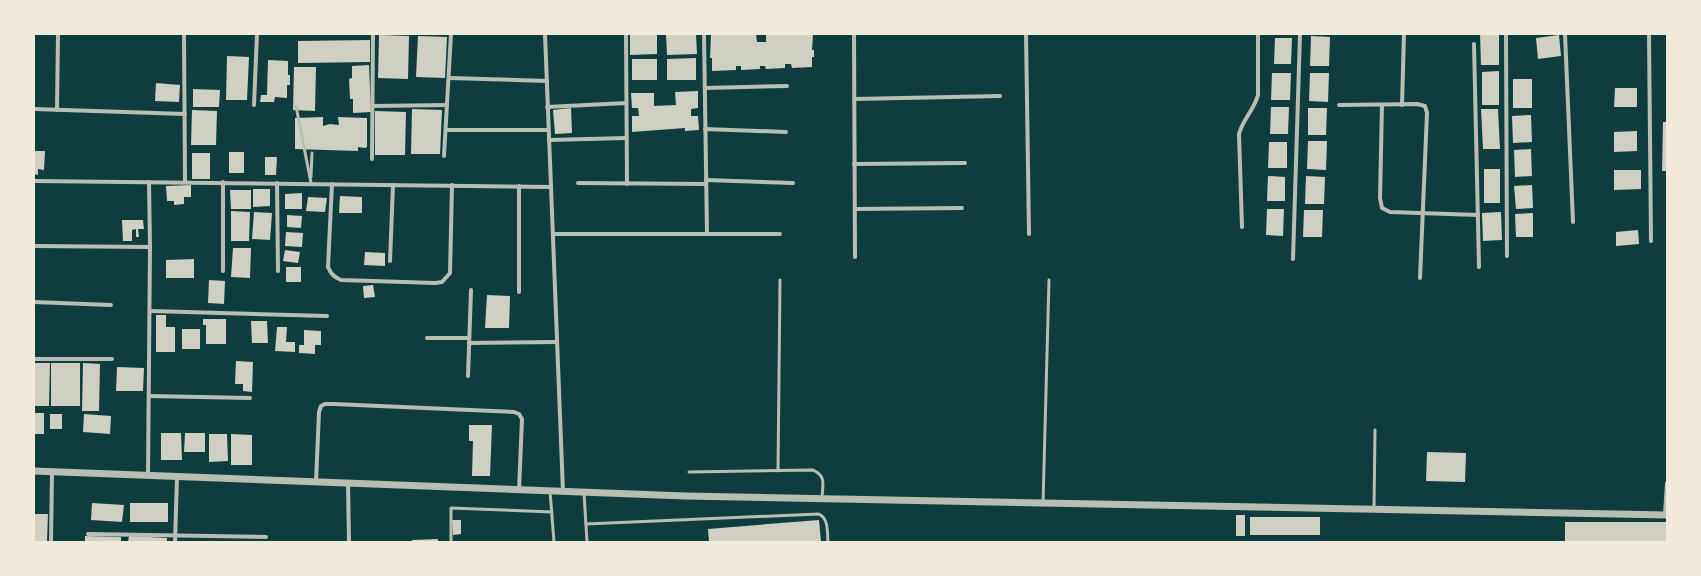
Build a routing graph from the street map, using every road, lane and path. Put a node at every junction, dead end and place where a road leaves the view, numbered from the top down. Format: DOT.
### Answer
graph roads {
  1 [pos="58,34"];
  2 [pos="184,34"];
  3 [pos="256,34"];
  4 [pos="373,34"];
  5 [pos="451,34"];
  6 [pos="545,34"];
  7 [pos="626,34"];
  8 [pos="704,34"];
  9 [pos="854,34"];
  10 [pos="1026,34"];
  11 [pos="1258,34"];
  12 [pos="1300,34"];
  13 [pos="1404,34"];
  14 [pos="1506,34"];
  15 [pos="1565,34"];
  16 [pos="1649,34"];
  17 [pos="1474,44"];
  18 [pos="448,78"];
  19 [pos="546,81"];
  20 [pos="787,86"];
  21 [pos="705,88"];
  22 [pos="1000,96"];
  23 [pos="854,99"];
  24 [pos="626,103"];
  25 [pos="254,105"];
  26 [pos="447,105"];
  27 [pos="1339,105"];
  28 [pos="1382,105"];
  29 [pos="1402,105"];
  30 [pos="296,106"];
  31 [pos="373,106"];
  32 [pos="548,107"];
  33 [pos="34,109"];
  34 [pos="57,110"];
  35 [pos="185,114"];
  36 [pos="705,129"];
  37 [pos="446,130"];
  38 [pos="548,130"];
  39 [pos="786,132"];
  40 [pos="626,138"];
  41 [pos="549,140"];
  42 [pos="312,153"];
  43 [pos="444,156"];
  44 [pos="372,159"];
  45 [pos="965,163"];
  46 [pos="854,164"];
  47 [pos="34,181"];
  48 [pos="149,182"];
  49 [pos="186,182"];
  50 [pos="223,182"];
  51 [pos="706,182"];
  52 [pos="277,183"];
  53 [pos="310,183"];
  54 [pos="792,183"];
  55 [pos="332,184"];
  56 [pos="393,184"];
  57 [pos="578,184"];
  58 [pos="627,184"];
  59 [pos="452,185"];
  60 [pos="519,186"];
  61 [pos="551,187"];
  62 [pos="962,208"];
  63 [pos="855,209"];
  64 [pos="1423,214"];
  65 [pos="1478,215"];
  66 [pos="1573,222"];
  67 [pos="1242,227"];
  68 [pos="553,234"];
  69 [pos="707,234"];
  70 [pos="780,234"];
  71 [pos="1029,234"];
  72 [pos="1651,241"];
  73 [pos="34,246"];
  74 [pos="150,247"];
  75 [pos="1507,256"];
  76 [pos="855,257"];
  77 [pos="1293,259"];
  78 [pos="390,261"];
  79 [pos="1479,267"];
  80 [pos="223,271"];
  81 [pos="278,271"];
  82 [pos="1420,278"];
  83 [pos="780,280"];
  84 [pos="1049,280"];
  85 [pos="471,290"];
  86 [pos="519,292"];
  87 [pos="34,302"];
  88 [pos="111,305"];
  89 [pos="150,311"];
  90 [pos="327,316"];
  91 [pos="426,338"];
  92 [pos="469,338"];
  93 [pos="557,342"];
  94 [pos="469,343"];
  95 [pos="34,359"];
  96 [pos="112,359"];
  97 [pos="468,376"];
  98 [pos="149,396"];
  99 [pos="250,398"];
  100 [pos="1375,430"];
  101 [pos="778,470"];
  102 [pos="34,471"];
  103 [pos="52,472"];
  104 [pos="689,472"];
  105 [pos="148,476"];
  106 [pos="177,477"];
  107 [pos="316,482"];
  108 [pos="348,483"];
  109 [pos="1667,483"];
  110 [pos="519,490"];
  111 [pos="550,491"];
  112 [pos="563,492"];
  113 [pos="584,492"];
  114 [pos="822,499"];
  115 [pos="1043,504"];
  116 [pos="1374,510"];
  117 [pos="552,512"];
  118 [pos="1666,515"];
  119 [pos="586,524"];
  120 [pos="88,534"];
  121 [pos="175,536"];
  122 [pos="266,537"];
  123 [pos="51,542"];
  124 [pos="175,542"];
  125 [pos="349,542"];
  126 [pos="451,542"];
  127 [pos="554,542"];
  128 [pos="587,542"];
  129 [pos="828,542"];
  1 -- 34 [label="street"];
  2 -- 35 [label="street"];
  3 -- 25 [label="street"];
  4 -- 31 [label="street"];
  5 -- 18 [label="street"];
  6 -- 19 [label="street"];
  7 -- 24 [label="street"];
  8 -- 21 [label="street"];
  9 -- 23 [label="street"];
  10 -- 71 [label="street"];
  11 -- 67 [label="street"];
  12 -- 77 [label="street"];
  13 -- 29 [label="street"];
  14 -- 75 [label="street"];
  15 -- 66 [label="street"];
  16 -- 72 [label="street"];
  17 -- 65 [label="street"];
  18 -- 19 [label="street"];
  18 -- 26 [label="street"];
  19 -- 32 [label="street"];
  20 -- 21 [label="street"];
  21 -- 36 [label="street"];
  22 -- 23 [label="street"];
  23 -- 46 [label="street"];
  24 -- 32 [label="street"];
  24 -- 40 [label="street"];
  26 -- 31 [label="street"];
  26 -- 37 [label="street"];
  27 -- 28 [label="street"];
  28 -- 29 [label="street"];
  28 -- 64 [label="street"];
  29 -- 64 [label="street"];
  30 -- 53 [label="lane"];
  31 -- 44 [label="street"];
  32 -- 38 [label="street"];
  33 -- 34 [label="street"];
  34 -- 35 [label="street"];
  35 -- 49 [label="street"];
  36 -- 39 [label="street"];
  36 -- 51 [label="street"];
  37 -- 38 [label="street"];
  37 -- 43 [label="street"];
  38 -- 41 [label="street"];
  40 -- 41 [label="street"];
  40 -- 58 [label="street"];
  41 -- 61 [label="street"];
  42 -- 53 [label="lane"];
  45 -- 46 [label="street"];
  46 -- 63 [label="street"];
  47 -- 48 [label="street"];
  48 -- 49 [label="street"];
  48 -- 74 [label="street"];
  49 -- 50 [label="street"];
  50 -- 52 [label="street"];
  50 -- 80 [label="street"];
  51 -- 54 [label="street"];
  51 -- 58 [label="street"];
  51 -- 69 [label="street"];
  52 -- 53 [label="street"];
  52 -- 81 [label="street"];
  53 -- 55 [label="street"];
  55 -- 56 [label="street"];
  55 -- 59 [label="street"];
  56 -- 59 [label="street"];
  56 -- 78 [label="street"];
  57 -- 58 [label="street"];
  59 -- 60 [label="street"];
  60 -- 61 [label="street"];
  60 -- 86 [label="street"];
  61 -- 68 [label="street"];
  62 -- 63 [label="street"];
  63 -- 76 [label="street"];
  64 -- 65 [label="street"];
  64 -- 82 [label="street"];
  65 -- 79 [label="street"];
  68 -- 69 [label="street"];
  68 -- 93 [label="street"];
  69 -- 70 [label="street"];
  73 -- 74 [label="street"];
  74 -- 89 [label="street"];
  83 -- 101 [label="lane"];
  84 -- 115 [label="lane"];
  85 -- 92 [label="street"];
  87 -- 88 [label="street"];
  89 -- 90 [label="street"];
  89 -- 98 [label="street"];
  91 -- 92 [label="street"];
  92 -- 94 [label="street"];
  93 -- 94 [label="street"];
  93 -- 112 [label="street"];
  94 -- 97 [label="street"];
  95 -- 96 [label="street"];
  98 -- 99 [label="street"];
  98 -- 105 [label="street"];
  100 -- 116 [label="lane"];
  101 -- 104 [label="lane"];
  101 -- 114 [label="lane"];
  102 -- 103 [label="street"];
  103 -- 105 [label="street"];
  103 -- 123 [label="street"];
  105 -- 106 [label="street"];
  106 -- 107 [label="street"];
  106 -- 121 [label="street"];
  107 -- 108 [label="street"];
  107 -- 110 [label="street"];
  108 -- 110 [label="street"];
  108 -- 125 [label="street"];
  109 -- 118 [label="street"];
  110 -- 111 [label="street"];
  111 -- 112 [label="street"];
  111 -- 117 [label="lane"];
  112 -- 113 [label="street"];
  113 -- 114 [label="street"];
  113 -- 119 [label="lane"];
  114 -- 115 [label="street"];
  115 -- 116 [label="street"];
  116 -- 118 [label="street"];
  117 -- 126 [label="lane"];
  117 -- 127 [label="lane"];
  119 -- 128 [label="lane"];
  119 -- 129 [label="lane"];
  120 -- 121 [label="street"];
  121 -- 122 [label="street"];
  121 -- 124 [label="street"];
}
